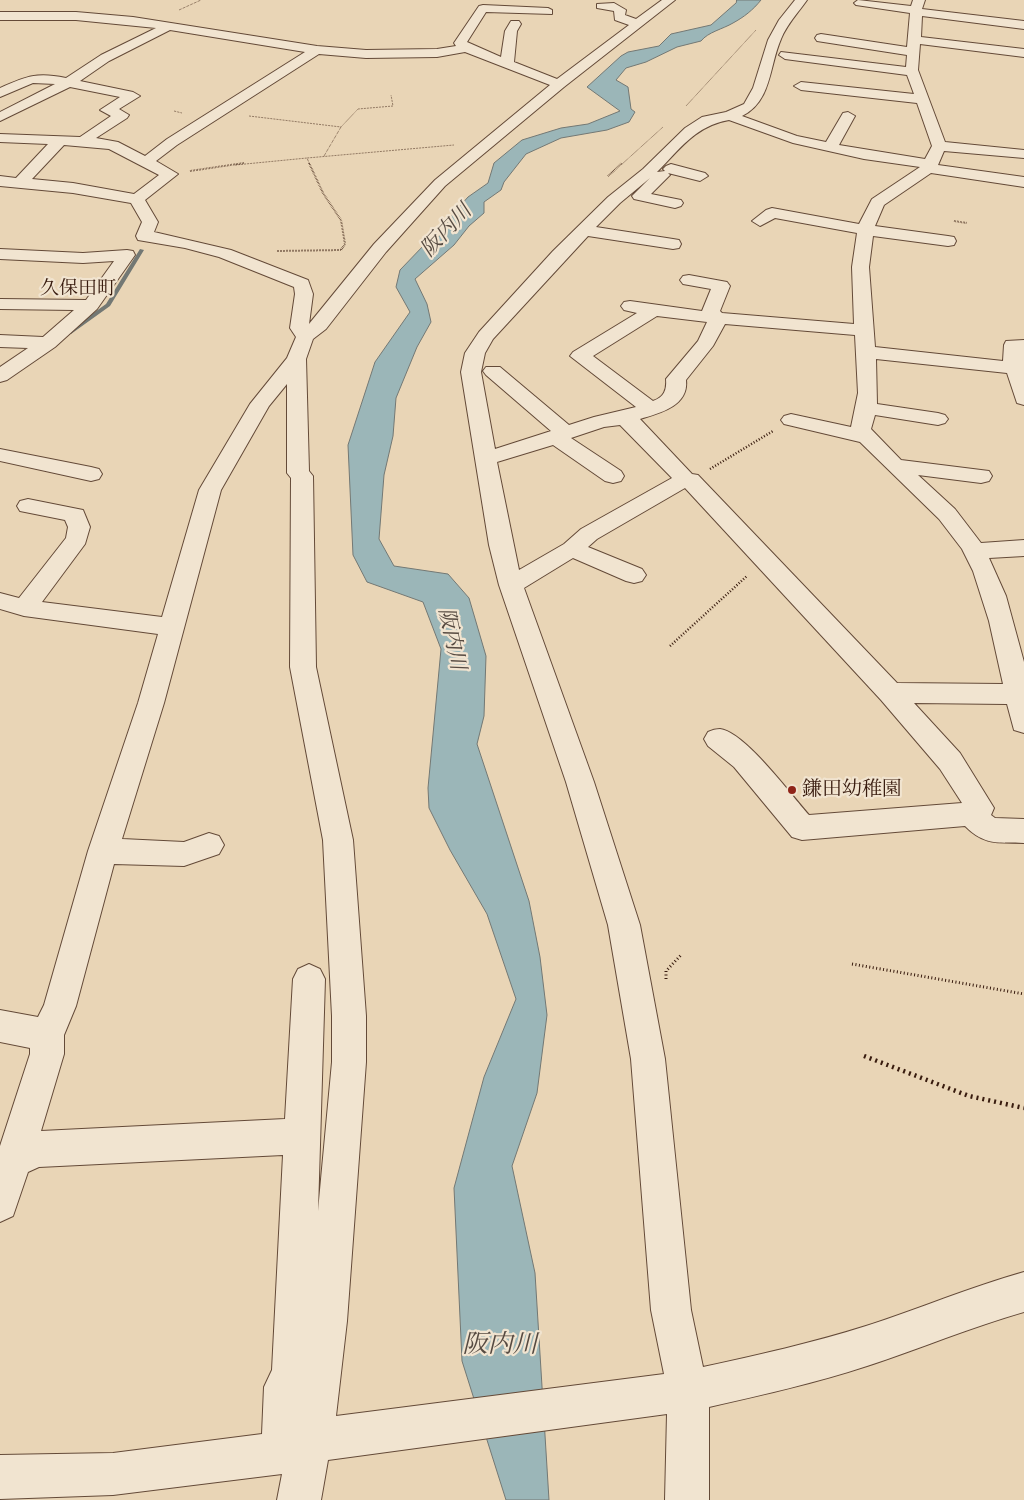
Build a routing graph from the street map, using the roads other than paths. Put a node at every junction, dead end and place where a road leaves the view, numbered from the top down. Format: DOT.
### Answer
graph roads {
  1 [pos="669,0"];
  2 [pos="799,3"];
  3 [pos="860,3"];
  4 [pos="601,6"];
  5 [pos="917,7"];
  6 [pos="548,12"];
  7 [pos="0,16"];
  8 [pos="515,24"];
  9 [pos="639,24"];
  10 [pos="1024,24"];
  11 [pos="170,26"];
  12 [pos="452,31"];
  13 [pos="466,32"];
  14 [pos="821,38"];
  15 [pos="913,46"];
  16 [pos="466,48"];
  17 [pos="317,50"];
  18 [pos="1024,53"];
  19 [pos="785,55"];
  20 [pos="507,64"];
  21 [pos="912,72"];
  22 [pos="68,84"];
  23 [pos="559,84"];
  24 [pos="806,91"];
  25 [pos="0,93"];
  26 [pos="920,99"];
  27 [pos="730,116"];
  28 [pos="848,116"];
  29 [pos="0,117"];
  30 [pos="0,138"];
  31 [pos="60,140"];
  32 [pos="83,141"];
  33 [pos="939,146"];
  34 [pos="830,147"];
  35 [pos="1024,154"];
  36 [pos="686,159"];
  37 [pos="146,162"];
  38 [pos="929,166"];
  39 [pos="660,172"];
  40 [pos="700,176"];
  41 [pos="0,182"];
  42 [pos="1024,182"];
  43 [pos="20,183"];
  44 [pos="138,198"];
  45 [pos="675,203"];
  46 [pos="760,221"];
  47 [pos="864,229"];
  48 [pos="583,230"];
  49 [pos="144,236"];
  50 [pos="948,241"];
  51 [pos="673,244"];
  52 [pos="0,254"];
  53 [pos="127,255"];
  54 [pos="689,280"];
  55 [pos="0,304"];
  56 [pos="91,304"];
  57 [pos="630,306"];
  58 [pos="652,311"];
  59 [pos="717,318"];
  60 [pos="865,330"];
  61 [pos="305,337"];
  62 [pos="0,341"];
  63 [pos="48,343"];
  64 [pos="1024,346"];
  65 [pos="865,352"];
  66 [pos="296,359"];
  67 [pos="1013,368"];
  68 [pos="493,372"];
  69 [pos="0,376"];
  70 [pos="1024,398"];
  71 [pos="260,404"];
  72 [pos="297,407"];
  73 [pos="651,408"];
  74 [pos="866,408"];
  75 [pos="623,418"];
  76 [pos="938,419"];
  77 [pos="791,420"];
  78 [pos="561,435"];
  79 [pos="866,437"];
  80 [pos="0,455"];
  81 [pos="485,455"];
  82 [pos="897,466"];
  83 [pos="91,474"];
  84 [pos="613,476"];
  85 [pos="981,476"];
  86 [pos="685,479"];
  87 [pos="28,506"];
  88 [pos="1024,548"];
  89 [pos="572,549"];
  90 [pos="974,551"];
  91 [pos="634,575"];
  92 [pos="511,585"];
  93 [pos="0,601"];
  94 [pos="24,608"];
  95 [pos="171,627"];
  96 [pos="890,693"];
  97 [pos="1017,694"];
  98 [pos="1024,723"];
  99 [pos="718,739"];
  100 [pos="972,814"];
  101 [pos="1024,831"];
  102 [pos="209,845"];
  103 [pos="103,851"];
  104 [pos="309,979"];
  105 [pos="0,1026"];
  106 [pos="47,1035"];
  107 [pos="301,1136"];
  108 [pos="12,1160"];
  109 [pos="0,1203"];
  110 [pos="1024,1292"];
  111 [pos="679,1392"];
  112 [pos="296,1447"];
  113 [pos="0,1477"];
  114 [pos="299,1500"];
  115 [pos="686,1500"];
  1 -- 9 [label="street"];
  2 -- 27 [label="street"];
  3 -- 5 [label="street"];
  4 -- 9 [label="street"];
  5 -- 10 [label="street"];
  5 -- 15 [label="street"];
  6 -- 13 [label="street"];
  7 -- 11 [label="street"];
  8 -- 20 [label="street"];
  9 -- 23 [label="street"];
  11 -- 17 [label="street"];
  11 -- 22 [label="street"];
  12 -- 13 [label="street"];
  13 -- 16 [label="street"];
  14 -- 15 [label="street"];
  15 -- 18 [label="street"];
  15 -- 21 [label="street"];
  16 -- 17 [label="street"];
  16 -- 20 [label="street"];
  17 -- 37 [label="street"];
  19 -- 21 [label="street"];
  20 -- 23 [label="street"];
  21 -- 26 [label="street"];
  22 -- 25 [label="street"];
  22 -- 29 [label="street"];
  22 -- 32 [label="street"];
  23 -- 61 [label="street"];
  24 -- 26 [label="street"];
  26 -- 33 [label="street"];
  27 -- 34 [label="street"];
  27 -- 39 [label="street"];
  28 -- 34 [label="street"];
  30 -- 31 [label="street"];
  31 -- 32 [label="street"];
  31 -- 43 [label="street"];
  32 -- 37 [label="street"];
  33 -- 35 [label="street"];
  33 -- 38 [label="street"];
  34 -- 38 [label="street"];
  36 -- 39 [label="street"];
  37 -- 44 [label="street"];
  38 -- 42 [label="street"];
  38 -- 47 [label="street"];
  39 -- 40 [label="street"];
  39 -- 45 [label="street"];
  39 -- 48 [label="street"];
  41 -- 43 [label="street"];
  43 -- 44 [label="street"];
  44 -- 49 [label="street"];
  46 -- 47 [label="street"];
  47 -- 50 [label="street"];
  47 -- 60 [label="street"];
  48 -- 51 [label="street"];
  48 -- 81 [label="street"];
  49 -- 53 [label="street"];
  49 -- 61 [label="street"];
  52 -- 53 [label="street"];
  53 -- 56 [label="street"];
  54 -- 59 [label="street"];
  55 -- 56 [label="street"];
  56 -- 63 [label="street"];
  57 -- 58 [label="street"];
  58 -- 59 [label="street"];
  58 -- 73 [label="street"];
  59 -- 60 [label="street"];
  59 -- 73 [label="street"];
  60 -- 65 [label="street"];
  61 -- 66 [label="street"];
  62 -- 63 [label="street"];
  63 -- 69 [label="street"];
  64 -- 67 [label="street"];
  65 -- 67 [label="street"];
  65 -- 74 [label="street"];
  66 -- 71 [label="street"];
  66 -- 72 [label="street"];
  67 -- 70 [label="street"];
  68 -- 78 [label="street"];
  71 -- 72 [label="street"];
  71 -- 95 [label="street"];
  72 -- 112 [label="street"];
  73 -- 75 [label="street"];
  74 -- 76 [label="street"];
  74 -- 79 [label="street"];
  75 -- 78 [label="street"];
  75 -- 86 [label="street"];
  77 -- 79 [label="street"];
  78 -- 81 [label="street"];
  78 -- 84 [label="street"];
  79 -- 82 [label="street"];
  80 -- 83 [label="street"];
  81 -- 92 [label="street"];
  82 -- 85 [label="street"];
  82 -- 90 [label="street"];
  86 -- 89 [label="street"];
  86 -- 96 [label="street"];
  87 -- 94 [label="street"];
  88 -- 90 [label="street"];
  89 -- 91 [label="street"];
  89 -- 92 [label="street"];
  90 -- 97 [label="street"];
  92 -- 111 [label="street"];
  93 -- 94 [label="street"];
  94 -- 95 [label="street"];
  95 -- 103 [label="street"];
  96 -- 97 [label="street"];
  96 -- 100 [label="street"];
  97 -- 98 [label="street"];
  99 -- 100 [label="street"];
  100 -- 101 [label="street"];
  102 -- 103 [label="street"];
  103 -- 106 [label="street"];
  104 -- 107 [label="street"];
  105 -- 106 [label="street"];
  106 -- 108 [label="street"];
  107 -- 108 [label="street"];
  107 -- 112 [label="street"];
  108 -- 109 [label="street"];
  110 -- 111 [label="street"];
  111 -- 112 [label="street"];
  111 -- 115 [label="street"];
  112 -- 113 [label="street"];
  112 -- 114 [label="street"];
}
